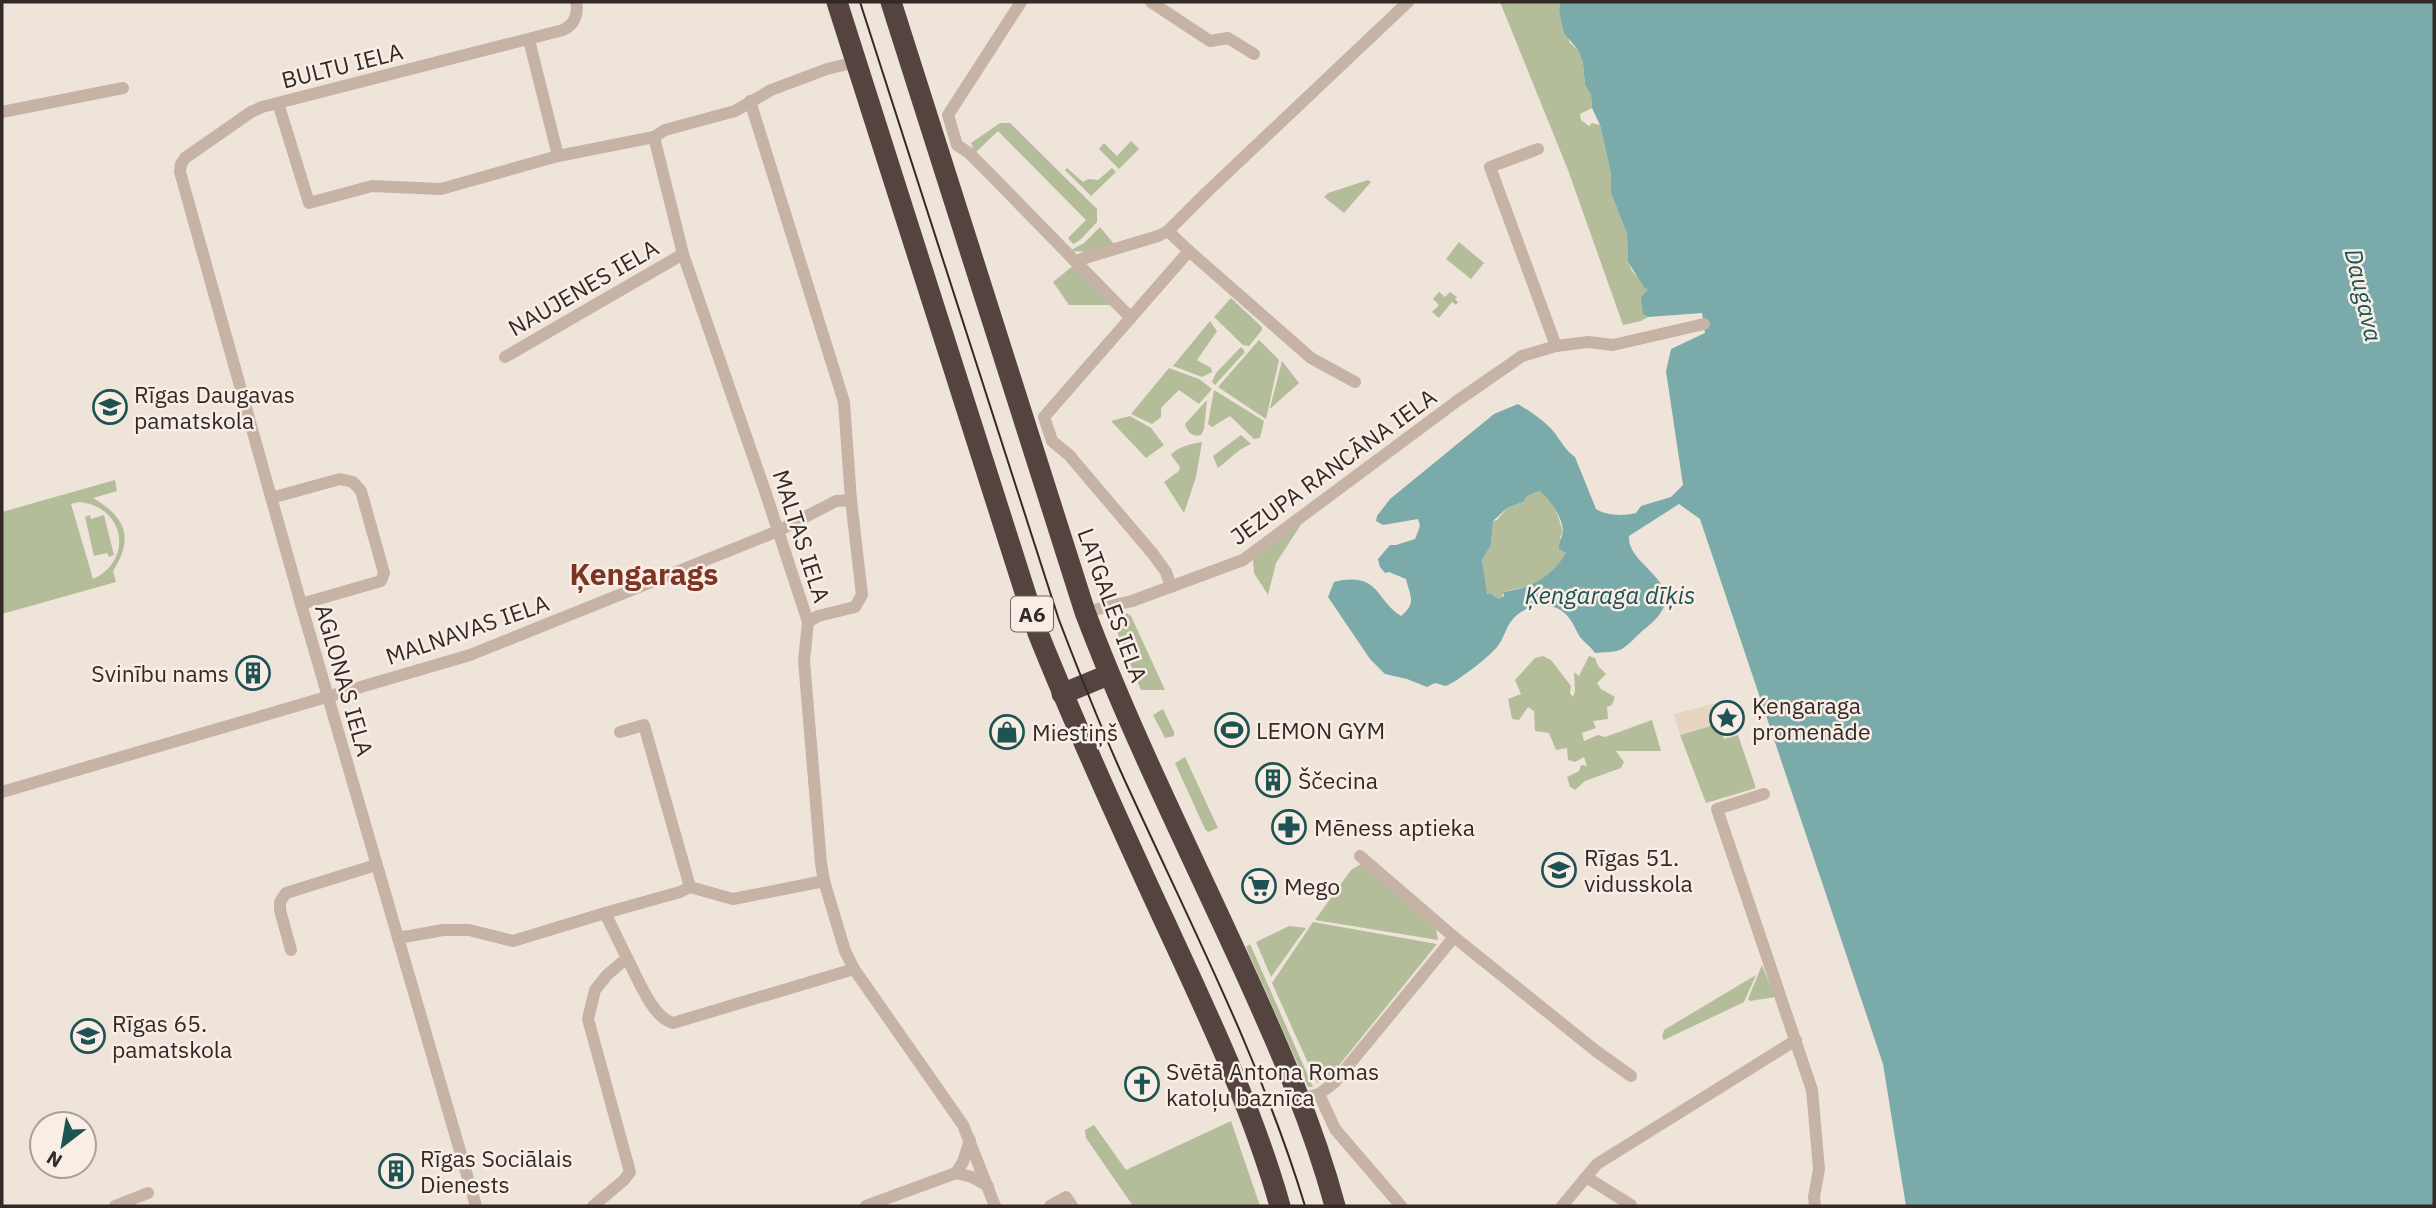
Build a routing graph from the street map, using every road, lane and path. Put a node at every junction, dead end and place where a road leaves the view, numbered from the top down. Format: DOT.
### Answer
graph roads {
  1 [pos="576,2"];
  2 [pos="837,2"];
  3 [pos="891,2"];
  4 [pos="1021,2"];
  5 [pos="1151,2"];
  6 [pos="1407,2"];
  7 [pos="529,40"];
  8 [pos="1254,54"];
  9 [pos="856,62"];
  10 [pos="124,88"];
  11 [pos="750,101"];
  12 [pos="278,103"];
  13 [pos="2,112"];
  14 [pos="943,132"];
  15 [pos="654,137"];
  16 [pos="1538,149"];
  17 [pos="558,156"];
  18 [pos="181,164"];
  19 [pos="1168,231"];
  20 [pos="1189,251"];
  21 [pos="683,254"];
  22 [pos="1075,261"];
  23 [pos="1131,318"];
  24 [pos="1704,324"];
  25 [pos="1556,345"];
  26 [pos="505,357"];
  27 [pos="1355,382"];
  28 [pos="1038,433"];
  29 [pos="271,498"];
  30 [pos="851,500"];
  31 [pos="778,530"];
  32 [pos="1171,587"];
  33 [pos="301,604"];
  34 [pos="1085,612"];
  35 [pos="808,622"];
  36 [pos="1108,675"];
  37 [pos="1062,694"];
  38 [pos="328,697"];
  39 [pos="620,732"];
  40 [pos="2,792"];
  41 [pos="1764,794"];
  42 [pos="1360,856"];
  43 [pos="376,865"];
  44 [pos="824,881"];
  45 [pos="690,887"];
  46 [pos="606,913"];
  47 [pos="398,937"];
  48 [pos="1454,937"];
  49 [pos="291,950"];
  50 [pos="627,958"];
  51 [pos="854,968"];
  52 [pos="1796,1040"];
  53 [pos="1631,1076"];
  54 [pos="1310,1096"];
  55 [pos="970,1140"];
  56 [pos="956,1173"];
  57 [pos="1586,1177"];
  58 [pos="988,1186"];
  59 [pos="148,1193"];
  60 [pos="1631,1205"];
  61 [pos="115,1206"];
  62 [pos="476,1206"];
  63 [pos="593,1206"];
  64 [pos="866,1206"];
  65 [pos="995,1206"];
  66 [pos="1050,1206"];
  67 [pos="1072,1206"];
  68 [pos="1280,1206"];
  69 [pos="1335,1206"];
  70 [pos="1401,1206"];
  71 [pos="1562,1206"];
  72 [pos="1815,1206"];
  1 -- 7 [label="street"];
  2 -- 9 [label="highway, A6"];
  3 -- 14 [label="highway, LATGALES IELA / A6"];
  4 -- 14 [label="street"];
  5 -- 8 [label="street"];
  6 -- 19 [label="street"];
  7 -- 12 [label="street, BULTU IELA"];
  7 -- 17 [label="street"];
  9 -- 11 [label="street"];
  9 -- 37 [label="highway, A6"];
  10 -- 13 [label="street"];
  11 -- 15 [label="street"];
  11 -- 30 [label="street"];
  12 -- 17 [label="street"];
  12 -- 18 [label="street, BULTU IELA"];
  14 -- 22 [label="street"];
  14 -- 28 [label="highway, LATGALES IELA / A6"];
  15 -- 17 [label="street"];
  15 -- 21 [label="street, MALTAS IELA"];
  16 -- 25 [label="street"];
  18 -- 29 [label="street, AGLONAS IELA"];
  19 -- 20 [label="street"];
  19 -- 22 [label="street"];
  20 -- 23 [label="street"];
  20 -- 27 [label="street"];
  21 -- 26 [label="street, NAUJENES IELA"];
  21 -- 31 [label="street, MALTAS IELA"];
  22 -- 23 [label="street"];
  23 -- 28 [label="street"];
  24 -- 25 [label="street, JEZUPA RANCĀNA IELA"];
  25 -- 32 [label="street, JEZUPA RANCĀNA IELA"];
  28 -- 32 [label="street"];
  28 -- 34 [label="highway, LATGALES IELA / A6"];
  29 -- 33 [label="street, AGLONAS IELA"];
  29 -- 33 [label="street"];
  30 -- 31 [label="street, MALNAVAS IELA"];
  30 -- 35 [label="street"];
  31 -- 35 [label="street, MALTAS IELA"];
  31 -- 38 [label="street, MALNAVAS IELA"];
  32 -- 34 [label="street, JEZUPA RANCĀNA IELA"];
  33 -- 38 [label="street, AGLONAS IELA"];
  34 -- 36 [label="highway, LATGALES IELA / A6"];
  35 -- 44 [label="street, MALTAS IELA"];
  36 -- 37 [label="highway"];
  36 -- 54 [label="highway, LATGALES IELA / A6"];
  37 -- 68 [label="highway, A6"];
  38 -- 40 [label="street, MALNAVAS IELA"];
  38 -- 43 [label="street, AGLONAS IELA"];
  39 -- 45 [label="street"];
  41 -- 52 [label="street"];
  42 -- 48 [label="street"];
  43 -- 47 [label="street, AGLONAS IELA"];
  43 -- 49 [label="street"];
  44 -- 45 [label="street"];
  44 -- 51 [label="street, MALTAS IELA"];
  45 -- 46 [label="street"];
  46 -- 47 [label="street"];
  46 -- 50 [label="street"];
  47 -- 62 [label="street, AGLONAS IELA"];
  48 -- 53 [label="street"];
  48 -- 54 [label="street"];
  50 -- 51 [label="street"];
  50 -- 63 [label="street"];
  51 -- 55 [label="street, MALTAS IELA"];
  52 -- 57 [label="street"];
  52 -- 72 [label="street"];
  54 -- 69 [label="highway, LATGALES IELA / A6"];
  54 -- 70 [label="street"];
  55 -- 56 [label="street"];
  55 -- 58 [label="street, MALTAS IELA"];
  56 -- 58 [label="street"];
  56 -- 64 [label="street"];
  57 -- 60 [label="street"];
  57 -- 71 [label="street"];
  58 -- 65 [label="street, MALTAS IELA"];
  59 -- 61 [label="street"];
  66 -- 67 [label="street"];
}
